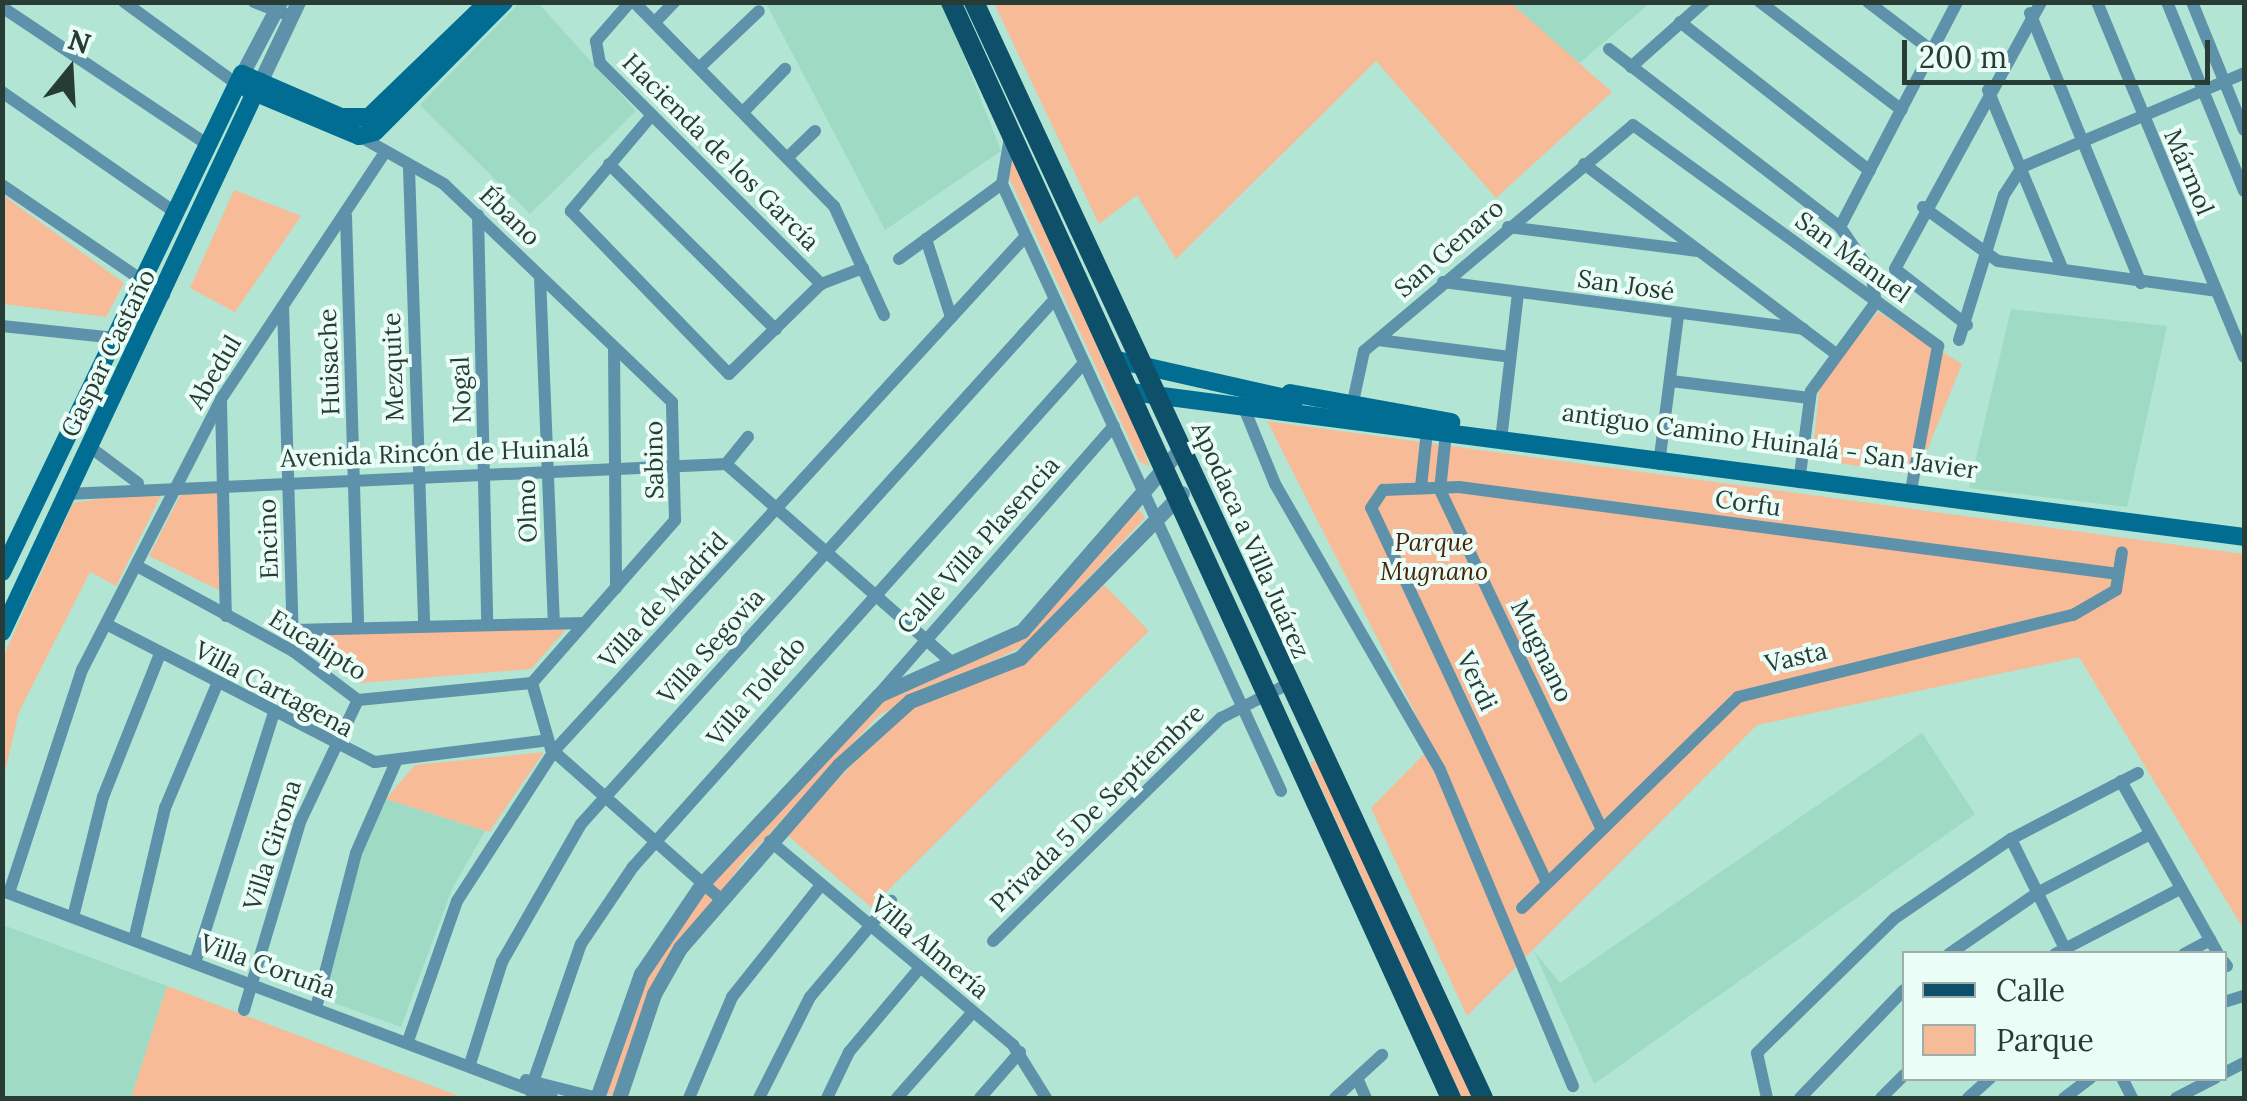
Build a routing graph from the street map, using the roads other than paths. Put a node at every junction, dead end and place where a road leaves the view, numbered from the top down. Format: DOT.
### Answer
graph roads {
  1 [pos="124,2"];
  2 [pos="254,2"];
  3 [pos="488,2"];
  4 [pos="504,2"];
  5 [pos="604,2"];
  6 [pos="632,2"];
  7 [pos="674,2"];
  8 [pos="951,2"];
  9 [pos="1704,2"];
  10 [pos="1760,2"];
  11 [pos="1868,2"];
  12 [pos="1956,2"];
  13 [pos="2041,2"];
  14 [pos="2097,2"];
  15 [pos="2167,2"];
  16 [pos="2192,2"];
  17 [pos="2,7"];
  18 [pos="278,7"];
  19 [pos="295,9"];
  20 [pos="759,10"];
  21 [pos="2030,14"];
  22 [pos="617,15"];
  23 [pos="972,15"];
  24 [pos="655,22"];
  25 [pos="1680,22"];
  26 [pos="1608,48"];
  27 [pos="1931,50"];
  28 [pos="700,67"];
  29 [pos="1631,67"];
  30 [pos="786,69"];
  31 [pos="2244,73"];
  32 [pos="236,77"];
  33 [pos="261,81"];
  34 [pos="2223,81"];
  35 [pos="1988,90"];
  36 [pos="2202,90"];
  37 [pos="2,92"];
  38 [pos="1902,110"];
  39 [pos="744,111"];
  40 [pos="652,114"];
  41 [pos="2141,117"];
  42 [pos="2244,130"];
  43 [pos="816,132"];
  44 [pos="1617,132"];
  45 [pos="359,136"];
  46 [pos="1010,137"];
  47 [pos="2082,143"];
  48 [pos="208,145"];
  49 [pos="383,155"];
  50 [pos="787,158"];
  51 [pos="609,164"];
  52 [pos="1584,164"];
  53 [pos="2022,167"];
  54 [pos="409,168"];
  55 [pos="1870,170"];
  56 [pos="2,184"];
  57 [pos="1002,184"];
  58 [pos="2244,191"];
  59 [pos="1923,207"];
  60 [pos="176,212"];
  61 [pos="346,214"];
  62 [pos="478,215"];
  63 [pos="1508,226"];
  64 [pos="1840,227"];
  65 [pos="1025,237"];
  66 [pos="926,240"];
  67 [pos="1701,252"];
  68 [pos="1989,256"];
  69 [pos="900,259"];
  70 [pos="863,268"];
  71 [pos="2063,270"];
  72 [pos="540,277"];
  73 [pos="143,281"];
  74 [pos="1443,282"];
  75 [pos="2140,283"];
  76 [pos="821,284"];
  77 [pos="2216,291"];
  78 [pos="1518,294"];
  79 [pos="164,295"];
  80 [pos="1053,301"];
  81 [pos="1876,302"];
  82 [pos="283,306"];
  83 [pos="1678,314"];
  84 [pos="884,315"];
  85 [pos="951,317"];
  86 [pos="1968,325"];
  87 [pos="2,326"];
  88 [pos="1803,329"];
  89 [pos="776,330"];
  90 [pos="117,338"];
  91 [pos="1378,340"];
  92 [pos="1959,340"];
  93 [pos="614,349"];
  94 [pos="1835,352"];
  95 [pos="1510,357"];
  96 [pos="2244,357"];
  97 [pos="1117,360"];
  98 [pos="1084,363"];
  99 [pos="1142,364"];
  100 [pos="1237,381"];
  101 [pos="1671,381"];
  102 [pos="1131,392"];
  103 [pos="1290,392"];
  104 [pos="1156,395"];
  105 [pos="1810,398"];
  106 [pos="221,399"];
  107 [pos="1241,402"];
  108 [pos="1304,412"];
  109 [pos="1351,413"];
  110 [pos="1114,426"];
  111 [pos="1426,431"];
  112 [pos="1446,432"];
  113 [pos="1501,435"];
  114 [pos="748,437"];
  115 [pos="1184,446"];
  116 [pos="90,447"];
  117 [pos="1660,459"];
  118 [pos="726,464"];
  119 [pos="1167,464"];
  120 [pos="674,467"];
  121 [pos="611,470"];
  122 [pos="548,472"];
  123 [pos="486,473"];
  124 [pos="418,474"];
  125 [pos="355,476"];
  126 [pos="1800,477"];
  127 [pos="289,480"];
  128 [pos="223,482"];
  129 [pos="1198,482"];
  130 [pos="146,484"];
  131 [pos="178,484"];
  132 [pos="1421,487"];
  133 [pos="1440,488"];
  134 [pos="1144,490"];
  135 [pos="1911,491"];
  136 [pos="1180,494"];
  137 [pos="1374,497"];
  138 [pos="38,501"];
  139 [pos="64,501"];
  140 [pos="780,506"];
  141 [pos="1156,516"];
  142 [pos="2244,528"];
  143 [pos="2244,537"];
  144 [pos="828,551"];
  145 [pos="2122,552"];
  146 [pos="136,566"];
  147 [pos="2,572"];
  148 [pos="2118,574"];
  149 [pos="616,588"];
  150 [pos="873,593"];
  151 [pos="226,616"];
  152 [pos="1033,619"];
  153 [pos="554,623"];
  154 [pos="585,623"];
  155 [pos="106,624"];
  156 [pos="487,624"];
  157 [pos="424,626"];
  158 [pos="358,628"];
  159 [pos="294,630"];
  160 [pos="2,632"];
  161 [pos="1048,633"];
  162 [pos="923,636"];
  163 [pos="293,651"];
  164 [pos="160,654"];
  165 [pos="948,659"];
  166 [pos="532,683"];
  167 [pos="217,684"];
  168 [pos="1288,684"];
  169 [pos="1267,692"];
  170 [pos="878,695"];
  171 [pos="358,700"];
  172 [pos="1240,704"];
  173 [pos="894,712"];
  174 [pos="272,714"];
  175 [pos="551,746"];
  176 [pos="330,747"];
  177 [pos="395,764"];
  178 [pos="2138,772"];
  179 [pos="2120,781"];
  180 [pos="1281,791"];
  181 [pos="604,796"];
  182 [pos="1602,828"];
  183 [pos="2150,834"];
  184 [pos="2010,839"];
  185 [pos="654,841"];
  186 [pos="770,841"];
  187 [pos="1547,883"];
  188 [pos="702,884"];
  189 [pos="821,885"];
  190 [pos="2180,888"];
  191 [pos="6,892"];
  192 [pos="2039,892"];
  193 [pos="718,897"];
  194 [pos="890,901"];
  195 [pos="1522,908"];
  196 [pos="73,918"];
  197 [pos="869,925"];
  198 [pos="134,940"];
  199 [pos="2210,940"];
  200 [pos="993,941"];
  201 [pos="1953,951"];
  202 [pos="2062,951"];
  203 [pos="2190,951"];
  204 [pos="2216,951"];
  205 [pos="195,963"];
  206 [pos="920,969"];
  207 [pos="252,984"];
  208 [pos="1902,992"];
  209 [pos="316,1008"];
  210 [pos="244,1010"];
  211 [pos="972,1013"];
  212 [pos="408,1041"];
  213 [pos="1020,1052"];
  214 [pos="1382,1055"];
  215 [pos="470,1064"];
  216 [pos="1357,1078"];
  217 [pos="1902,1078"];
  218 [pos="1987,1081"];
  219 [pos="2087,1081"];
  220 [pos="2208,1081"];
  221 [pos="527,1084"];
  222 [pos="1573,1086"];
  223 [pos="552,1098"];
  224 [pos="597,1098"];
  225 [pos="620,1098"];
  226 [pos="689,1098"];
  227 [pos="759,1098"];
  228 [pos="826,1098"];
  229 [pos="897,1098"];
  230 [pos="980,1098"];
  231 [pos="1046,1098"];
  232 [pos="1335,1098"];
  233 [pos="1366,1098"];
  234 [pos="1451,1098"];
  235 [pos="1483,1098"];
  236 [pos="1767,1098"];
  237 [pos="1800,1098"];
  238 [pos="1881,1098"];
  239 [pos="1968,1098"];
  240 [pos="2064,1098"];
  241 [pos="2176,1098"];
  1 -- 32 [label="street"];
  2 -- 18 [label="street"];
  3 -- 33 [label="main road"];
  4 -- 45 [label="main road"];
  5 -- 22 [label="street"];
  6 -- 22 [label="street"];
  6 -- 24 [label="street"];
  7 -- 24 [label="street"];
  8 -- 23 [label="main road, Apodaca a Villa Juárez"];
  9 -- 25 [label="street"];
  10 -- 38 [label="street"];
  11 -- 27 [label="street"];
  12 -- 27 [label="street"];
  13 -- 21 [label="street"];
  14 -- 41 [label="street, Mármol"];
  15 -- 36 [label="street"];
  16 -- 34 [label="street"];
  17 -- 48 [label="street"];
  18 -- 19 [label="street"];
  18 -- 32 [label="street"];
  19 -- 33 [label="street"];
  20 -- 28 [label="street"];
  21 -- 35 [label="street"];
  21 -- 47 [label="street"];
  22 -- 40 [label="street, Hacienda de los García"];
  23 -- 46 [label="main road, Apodaca a Villa Juárez"];
  23 -- 99 [label="main road, Apodaca a Villa Juárez"];
  24 -- 28 [label="street"];
  25 -- 29 [label="street"];
  25 -- 55 [label="street"];
  26 -- 29 [label="street"];
  27 -- 38 [label="street"];
  28 -- 39 [label="street"];
  29 -- 64 [label="street"];
  30 -- 39 [label="street"];
  31 -- 34 [label="street"];
  32 -- 33 [label="main road"];
  32 -- 48 [label="main road, Gaspar Castaño"];
  33 -- 45 [label="main road"];
  33 -- 79 [label="main road, Gaspar Castaño"];
  34 -- 36 [label="street"];
  34 -- 42 [label="street"];
  35 -- 53 [label="street"];
  35 -- 59 [label="street"];
  36 -- 41 [label="street"];
  36 -- 58 [label="street"];
  37 -- 60 [label="street"];
  38 -- 55 [label="street"];
  39 -- 50 [label="street"];
  40 -- 51 [label="street"];
  40 -- 76 [label="street, Hacienda de los García"];
  41 -- 47 [label="street"];
  41 -- 77 [label="street, Mármol"];
  43 -- 50 [label="street"];
  44 -- 52 [label="street, San Genaro"];
  44 -- 81 [label="street, San Manuel"];
  45 -- 49 [label="street, Ébano"];
  46 -- 57 [label="street"];
  46 -- 97 [label="main road, Apodaca a Villa Juárez"];
  47 -- 53 [label="street"];
  47 -- 75 [label="street"];
  48 -- 60 [label="main road, Gaspar Castaño"];
  49 -- 54 [label="street, Ébano"];
  49 -- 61 [label="street, Abedul"];
  50 -- 70 [label="street"];
  51 -- 89 [label="street"];
  51 -- 89 [label="street"];
  52 -- 63 [label="street, San Genaro"];
  52 -- 67 [label="street"];
  53 -- 68 [label="street"];
  53 -- 71 [label="street"];
  54 -- 62 [label="street, Ébano"];
  54 -- 124 [label="street, Mezquite"];
  55 -- 64 [label="street"];
  56 -- 73 [label="street"];
  57 -- 65 [label="street"];
  57 -- 66 [label="street"];
  59 -- 68 [label="street"];
  59 -- 86 [label="street"];
  60 -- 73 [label="main road, Gaspar Castaño"];
  61 -- 82 [label="street, Abedul"];
  61 -- 125 [label="street, Huisache"];
  62 -- 72 [label="street, Ébano"];
  62 -- 123 [label="street, Nogal"];
  63 -- 67 [label="street"];
  63 -- 74 [label="street, San Genaro"];
  64 -- 81 [label="street"];
  65 -- 80 [label="street"];
  65 -- 85 [label="street, Villa de Madrid"];
  66 -- 69 [label="street"];
  66 -- 85 [label="street"];
  67 -- 88 [label="street"];
  68 -- 71 [label="street"];
  68 -- 86 [label="street"];
  70 -- 76 [label="street"];
  70 -- 84 [label="street"];
  71 -- 75 [label="street"];
  72 -- 93 [label="street, Ébano"];
  72 -- 122 [label="street, Olmo"];
  73 -- 79 [label="street"];
  73 -- 90 [label="main road, Gaspar Castaño"];
  74 -- 78 [label="street, San José"];
  74 -- 91 [label="street, San Genaro"];
  75 -- 77 [label="street"];
  76 -- 89 [label="street"];
  77 -- 96 [label="street, Mármol"];
  78 -- 83 [label="street, San José"];
  78 -- 95 [label="street"];
  79 -- 116 [label="main road, Gaspar Castaño"];
  80 -- 98 [label="street"];
  80 -- 144 [label="street, Villa Segovia"];
  81 -- 94 [label="street"];
  81 -- 135 [label="street, San Manuel"];
  82 -- 106 [label="street, Abedul"];
  82 -- 127 [label="street, Encino"];
  83 -- 88 [label="street, San José"];
  83 -- 101 [label="street"];
  85 -- 140 [label="street, Villa de Madrid"];
  86 -- 92 [label="street"];
  87 -- 90 [label="street"];
  88 -- 94 [label="street"];
  90 -- 138 [label="main road, Gaspar Castaño"];
  91 -- 95 [label="street"];
  91 -- 109 [label="street, San Genaro"];
  93 -- 120 [label="street, Sabino"];
  93 -- 121 [label="street"];
  94 -- 105 [label="street"];
  95 -- 113 [label="street"];
  97 -- 99 [label="main road"];
  97 -- 102 [label="main road, Apodaca a Villa Juárez"];
  98 -- 110 [label="street"];
  98 -- 150 [label="street, Villa Toledo"];
  99 -- 100 [label="main road"];
  99 -- 104 [label="main road, Apodaca a Villa Juárez"];
  100 -- 103 [label="main road"];
  100 -- 107 [label="street"];
  101 -- 105 [label="street"];
  101 -- 117 [label="street"];
  102 -- 104 [label="main road"];
  102 -- 119 [label="main road, Apodaca a Villa Juárez"];
  103 -- 108 [label="main road"];
  103 -- 109 [label="main road"];
  104 -- 107 [label="main road"];
  104 -- 115 [label="main road, Apodaca a Villa Juárez"];
  105 -- 126 [label="street"];
  106 -- 128 [label="street"];
  106 -- 131 [label="street, Abedul"];
  107 -- 108 [label="main road"];
  107 -- 222 [label="street"];
  108 -- 109 [label="main road"];
  109 -- 111 [label="main road"];
  109 -- 113 [label="main road"];
  110 -- 134 [label="street"];
  110 -- 162 [label="street, Calle Villa Plasencia"];
  111 -- 112 [label="main road"];
  111 -- 132 [label="street"];
  112 -- 113 [label="main road"];
  112 -- 133 [label="street"];
  113 -- 117 [label="main road"];
  114 -- 118 [label="street"];
  115 -- 119 [label="street"];
  115 -- 129 [label="main road, Apodaca a Villa Juárez"];
  116 -- 130 [label="street, Avenida Rincón de Huinalá"];
  116 -- 139 [label="main road, Gaspar Castaño"];
  117 -- 126 [label="main road"];
  118 -- 120 [label="street, Avenida Rincón de Huinalá"];
  118 -- 140 [label="street"];
  119 -- 134 [label="street"];
  119 -- 136 [label="main road, Apodaca a Villa Juárez"];
  120 -- 121 [label="street, Avenida Rincón de Huinalá"];
  120 -- 149 [label="street, Sabino"];
  121 -- 122 [label="street, Avenida Rincón de Huinalá"];
  121 -- 149 [label="street"];
  122 -- 123 [label="street, Avenida Rincón de Huinalá"];
  122 -- 153 [label="street, Olmo"];
  123 -- 124 [label="street, Avenida Rincón de Huinalá"];
  123 -- 156 [label="street, Nogal"];
  124 -- 125 [label="street, Avenida Rincón de Huinalá"];
  124 -- 157 [label="street, Mezquite"];
  125 -- 127 [label="street, Avenida Rincón de Huinalá"];
  125 -- 158 [label="street, Huisache"];
  126 -- 135 [label="main road"];
  127 -- 128 [label="street, Avenida Rincón de Huinalá"];
  127 -- 159 [label="street, Encino"];
  128 -- 131 [label="street, Avenida Rincón de Huinalá"];
  128 -- 151 [label="street"];
  129 -- 136 [label="street"];
  129 -- 168 [label="main road, Apodaca a Villa Juárez"];
  130 -- 131 [label="street, Avenida Rincón de Huinalá"];
  130 -- 139 [label="street, Avenida Rincón de Huinalá"];
  131 -- 146 [label="street, Abedul"];
  132 -- 133 [label="street, Corfu"];
  132 -- 137 [label="street, Corfu"];
  133 -- 148 [label="street, Corfu"];
  133 -- 182 [label="street, Mugnano"];
  134 -- 141 [label="street"];
  134 -- 152 [label="street"];
  135 -- 142 [label="main road, antiguo Camino Huinalá - San Javier"];
  135 -- 143 [label="main road"];
  136 -- 141 [label="street"];
  136 -- 169 [label="main road, Apodaca a Villa Juárez"];
  137 -- 187 [label="street, Verdi"];
  138 -- 139 [label="main road"];
  138 -- 147 [label="main road, Gaspar Castaño"];
  139 -- 160 [label="main road, Gaspar Castaño"];
  140 -- 144 [label="street"];
  140 -- 175 [label="street, Villa de Madrid"];
  141 -- 161 [label="street"];
  141 -- 172 [label="street"];
  144 -- 150 [label="street"];
  144 -- 181 [label="street, Villa Segovia"];
  145 -- 148 [label="street"];
  146 -- 151 [label="street, Eucalipto"];
  146 -- 155 [label="street, Abedul"];
  148 -- 182 [label="street, Vasta"];
  149 -- 154 [label="street, Sabino"];
  150 -- 162 [label="street"];
  150 -- 185 [label="street, Villa Toledo"];
  151 -- 163 [label="street, Eucalipto"];
  152 -- 161 [label="street"];
  152 -- 165 [label="street"];
  153 -- 154 [label="street"];
  153 -- 156 [label="street"];
  154 -- 166 [label="street"];
  155 -- 164 [label="street, Villa Cartagena"];
  155 -- 191 [label="street, Abedul"];
  156 -- 157 [label="street"];
  157 -- 158 [label="street"];
  158 -- 159 [label="street"];
  159 -- 163 [label="street, Encino"];
  161 -- 173 [label="street"];
  162 -- 165 [label="street"];
  162 -- 170 [label="street, Calle Villa Plasencia"];
  163 -- 171 [label="street, Eucalipto"];
  164 -- 167 [label="street, Villa Cartagena"];
  164 -- 196 [label="street"];
  165 -- 170 [label="street"];
  166 -- 171 [label="street, Eucalipto"];
  166 -- 175 [label="street"];
  167 -- 174 [label="street, Villa Cartagena"];
  167 -- 198 [label="street"];
  168 -- 169 [label="street, Privada 5 De Septiembre"];
  168 -- 235 [label="main road, Apodaca a Villa Juárez"];
  169 -- 172 [label="street, Privada 5 De Septiembre"];
  169 -- 234 [label="main road, Apodaca a Villa Juárez"];
  170 -- 173 [label="street"];
  170 -- 188 [label="street"];
  171 -- 176 [label="street, Villa Girona"];
  172 -- 180 [label="street"];
  172 -- 200 [label="street, Privada 5 De Septiembre"];
  173 -- 186 [label="street"];
  174 -- 176 [label="street, Villa Cartagena"];
  174 -- 205 [label="street"];
  175 -- 177 [label="street, Villa Cartagena"];
  175 -- 181 [label="street"];
  175 -- 212 [label="street, Villa de Madrid"];
  176 -- 177 [label="street, Villa Cartagena"];
  176 -- 207 [label="street, Villa Girona"];
  177 -- 209 [label="street"];
  178 -- 179 [label="street"];
  179 -- 183 [label="street"];
  179 -- 184 [label="street"];
  181 -- 185 [label="street"];
  181 -- 215 [label="street, Villa Segovia"];
  182 -- 187 [label="street, Vasta"];
  183 -- 190 [label="street"];
  183 -- 192 [label="street"];
  184 -- 192 [label="street"];
  184 -- 236 [label="street"];
  185 -- 188 [label="street"];
  185 -- 221 [label="street, Villa Toledo"];
  186 -- 189 [label="street, Villa Almería"];
  186 -- 193 [label="street"];
  187 -- 195 [label="street, Vasta"];
  188 -- 193 [label="street"];
  188 -- 224 [label="street"];
  189 -- 197 [label="street, Villa Almería"];
  189 -- 226 [label="street"];
  190 -- 199 [label="street"];
  190 -- 202 [label="street"];
  191 -- 196 [label="street, Villa Coruña"];
  192 -- 201 [label="street"];
  192 -- 202 [label="street"];
  193 -- 225 [label="street"];
  194 -- 197 [label="street"];
  196 -- 198 [label="street, Villa Coruña"];
  197 -- 206 [label="street, Villa Almería"];
  197 -- 227 [label="street"];
  198 -- 205 [label="street, Villa Coruña"];
  199 -- 203 [label="street"];
  199 -- 204 [label="street"];
  205 -- 207 [label="street, Villa Coruña"];
  206 -- 211 [label="street, Villa Almería"];
  206 -- 228 [label="street"];
  207 -- 209 [label="street, Villa Coruña"];
  207 -- 210 [label="street, Villa Girona"];
  208 -- 237 [label="street"];
  209 -- 212 [label="street, Villa Coruña"];
  211 -- 213 [label="street, Villa Almería"];
  211 -- 229 [label="street"];
  212 -- 215 [label="street, Villa Coruña"];
  213 -- 230 [label="street"];
  213 -- 231 [label="street, Villa Almería"];
  214 -- 216 [label="street"];
  215 -- 221 [label="street, Villa Coruña"];
  216 -- 232 [label="street"];
  216 -- 233 [label="street"];
  217 -- 238 [label="street"];
  218 -- 239 [label="street"];
  219 -- 240 [label="street"];
  220 -- 241 [label="street"];
  221 -- 223 [label="street, Villa Coruña"];
  221 -- 224 [label="street, Villa Coruña"];
}
